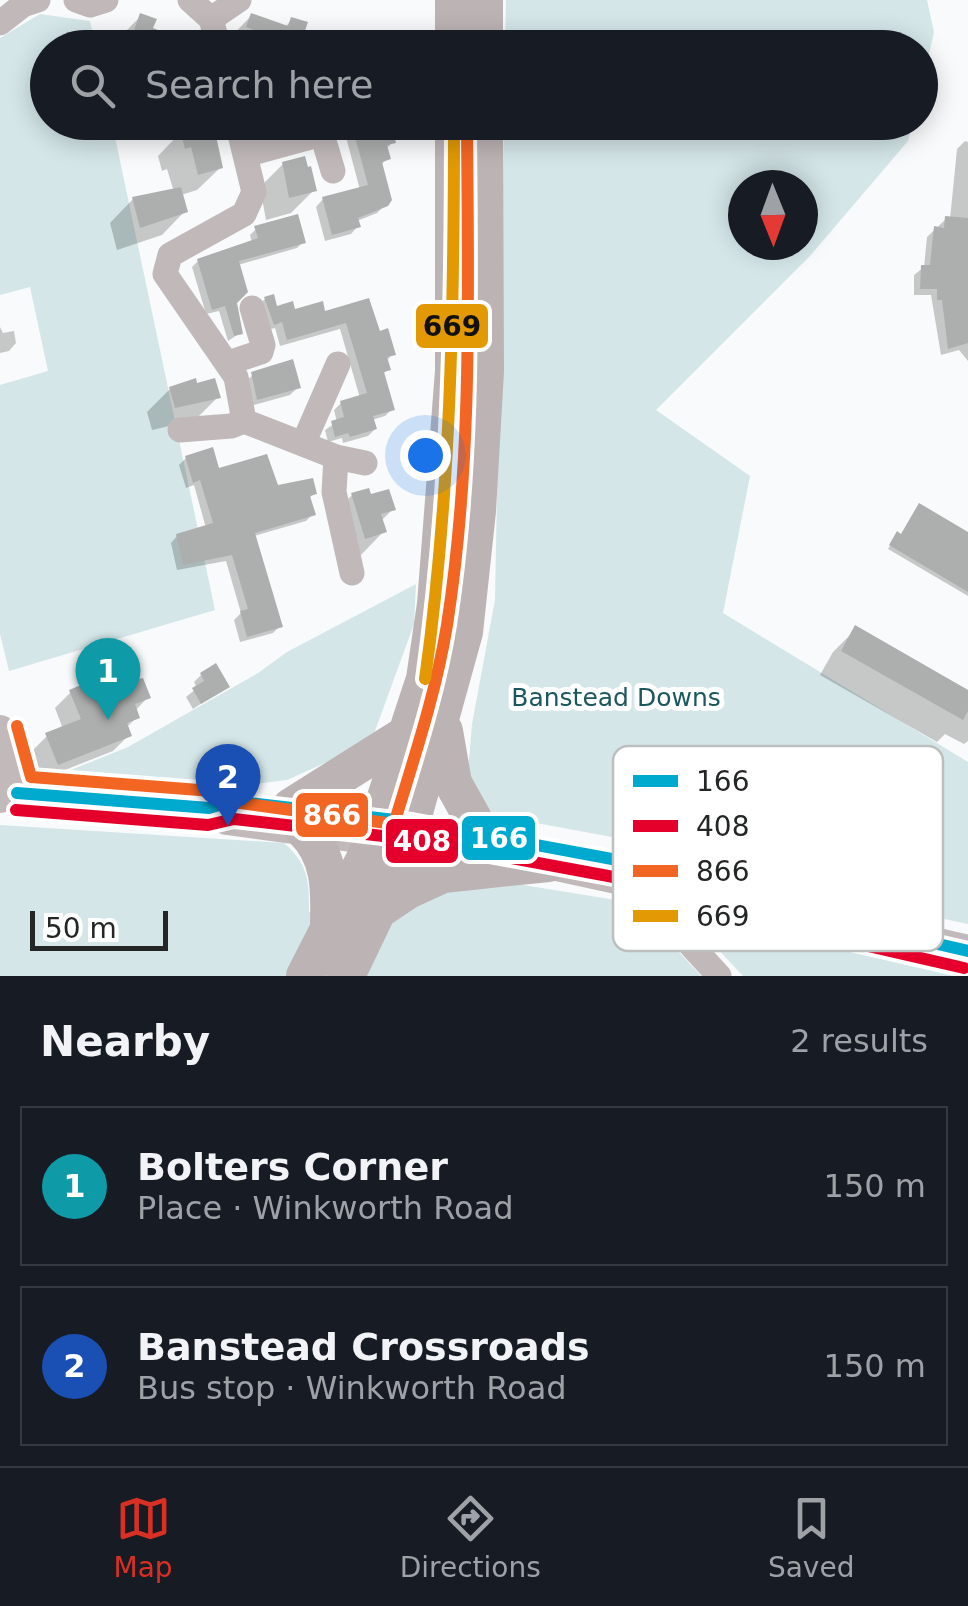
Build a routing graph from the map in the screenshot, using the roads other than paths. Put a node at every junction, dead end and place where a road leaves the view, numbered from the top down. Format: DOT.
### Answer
graph roads {
  1 [pos="38,0"];
  2 [pos="76,0"];
  3 [pos="106,0"];
  4 [pos="190,0"];
  5 [pos="238,0"];
  6 [pos="454,0"];
  7 [pos="484,0"];
  8 [pos="211,19"];
  9 [pos="0,22"];
  10 [pos="214,30"];
  11 [pos="454,30"];
  12 [pos="484,30"];
  13 [pos="241,140"];
  14 [pos="300,140"];
  15 [pos="324,140"];
  16 [pos="454,140"];
  17 [pos="484,140"];
  18 [pos="245,155"];
  19 [pos="333,171"];
  20 [pos="252,308"];
  21 [pos="228,364"];
  22 [pos="338,364"];
  23 [pos="244,421"];
  24 [pos="180,430"];
  25 [pos="303,444"];
  26 [pos="336,457"];
  27 [pos="366,463"];
  28 [pos="352,573"];
  29 [pos="451,605"];
  30 [pos="426,725"];
  31 [pos="0,731"];
  32 [pos="8,795"];
  33 [pos="298,818"];
  34 [pos="393,830"];
  35 [pos="482,835"];
  36 [pos="548,864"];
  37 [pos="613,867"];
  38 [pos="613,871"];
  39 [pos="378,910"];
  40 [pos="328,930"];
  41 [pos="943,945"];
  42 [pos="695,951"];
  43 [pos="968,951"];
  44 [pos="305,976"];
  45 [pos="346,976"];
  46 [pos="719,976"];
  1 -- 9 [label="street"];
  2 -- 3 [label="street"];
  4 -- 8 [label="street"];
  5 -- 8 [label="street"];
  6 -- 11 [label="highway"];
  7 -- 12 [label="highway"];
  8 -- 10 [label="street"];
  13 -- 18 [label="street"];
  14 -- 18 [label="street"];
  15 -- 19 [label="street"];
  16 -- 29 [label="highway"];
  17 -- 29 [label="highway"];
  18 -- 21 [label="street"];
  20 -- 21 [label="street"];
  21 -- 23 [label="street"];
  22 -- 25 [label="street"];
  23 -- 24 [label="street"];
  23 -- 25 [label="street"];
  25 -- 26 [label="street"];
  26 -- 27 [label="street"];
  26 -- 28 [label="street"];
  29 -- 30 [label="highway"];
  30 -- 33 [label="highway"];
  30 -- 34 [label="highway"];
  30 -- 35 [label="highway"];
  31 -- 32 [label="main road"];
  32 -- 33 [label="main road"];
  33 -- 34 [label="main road"];
  33 -- 40 [label="highway"];
  34 -- 35 [label="main road"];
  34 -- 36 [label="main road"];
  34 -- 39 [label="highway"];
  34 -- 40 [label="highway"];
  35 -- 37 [label="main road"];
  36 -- 38 [label="main road"];
  36 -- 39 [label="highway"];
  39 -- 45 [label="highway"];
  40 -- 44 [label="highway"];
  41 -- 43 [label="main road"];
  42 -- 46 [label="street"];
}
